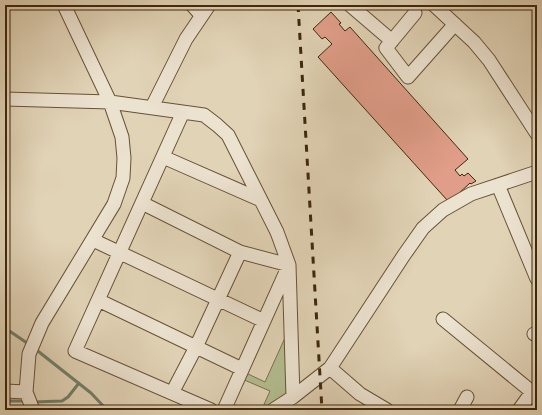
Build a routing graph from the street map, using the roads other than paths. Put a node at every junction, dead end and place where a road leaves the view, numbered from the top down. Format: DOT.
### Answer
graph roads {
  1 [pos="64,5"];
  2 [pos="350,5"];
  3 [pos="434,5"];
  4 [pos="201,8"];
  5 [pos="414,8"];
  6 [pos="455,24"];
  7 [pos="392,41"];
  8 [pos="5,98"];
  9 [pos="110,102"];
  10 [pos="152,107"];
  11 [pos="183,112"];
  12 [pos="535,127"];
  13 [pos="163,157"];
  14 [pos="537,172"];
  15 [pos="498,185"];
  16 [pos="261,200"];
  17 [pos="142,203"];
  18 [pos="93,240"];
  19 [pos="119,252"];
  20 [pos="240,252"];
  21 [pos="289,265"];
  22 [pos="537,279"];
  23 [pos="217,299"];
  24 [pos="98,300"];
  25 [pos="443,319"];
  26 [pos="264,321"];
  27 [pos="196,347"];
  28 [pos="330,368"];
  29 [pos="242,369"];
  30 [pos="534,389"];
  31 [pos="5,392"];
  32 [pos="172,393"];
  33 [pos="293,397"];
  34 [pos="467,397"];
  35 [pos="30,401"];
  36 [pos="211,410"];
  37 [pos="224,410"];
  38 [pos="273,410"];
  39 [pos="387,410"];
  40 [pos="460,410"];
  41 [pos="519,410"];
  1 -- 9 [label="street"];
  2 -- 7 [label="street"];
  3 -- 6 [label="street"];
  4 -- 10 [label="street"];
  5 -- 7 [label="street"];
  6 -- 7 [label="street"];
  6 -- 12 [label="street"];
  8 -- 9 [label="street"];
  9 -- 10 [label="street"];
  9 -- 18 [label="street"];
  10 -- 11 [label="street"];
  11 -- 13 [label="street"];
  11 -- 16 [label="street"];
  13 -- 16 [label="street"];
  13 -- 17 [label="street"];
  14 -- 15 [label="street"];
  15 -- 22 [label="street"];
  15 -- 28 [label="street"];
  16 -- 21 [label="street"];
  17 -- 19 [label="street"];
  17 -- 20 [label="street"];
  18 -- 19 [label="street"];
  18 -- 35 [label="street"];
  19 -- 23 [label="street"];
  19 -- 24 [label="street"];
  20 -- 21 [label="street"];
  20 -- 23 [label="street"];
  21 -- 26 [label="street"];
  21 -- 33 [label="street"];
  23 -- 26 [label="street"];
  23 -- 27 [label="street"];
  24 -- 27 [label="street"];
  24 -- 32 [label="street"];
  25 -- 30 [label="street"];
  26 -- 29 [label="street"];
  27 -- 29 [label="street"];
  27 -- 32 [label="street"];
  28 -- 33 [label="street"];
  28 -- 39 [label="street"];
  29 -- 37 [label="street"];
  30 -- 41 [label="street"];
  31 -- 35 [label="street"];
  32 -- 36 [label="street"];
  33 -- 38 [label="street"];
  34 -- 40 [label="street"];
}
